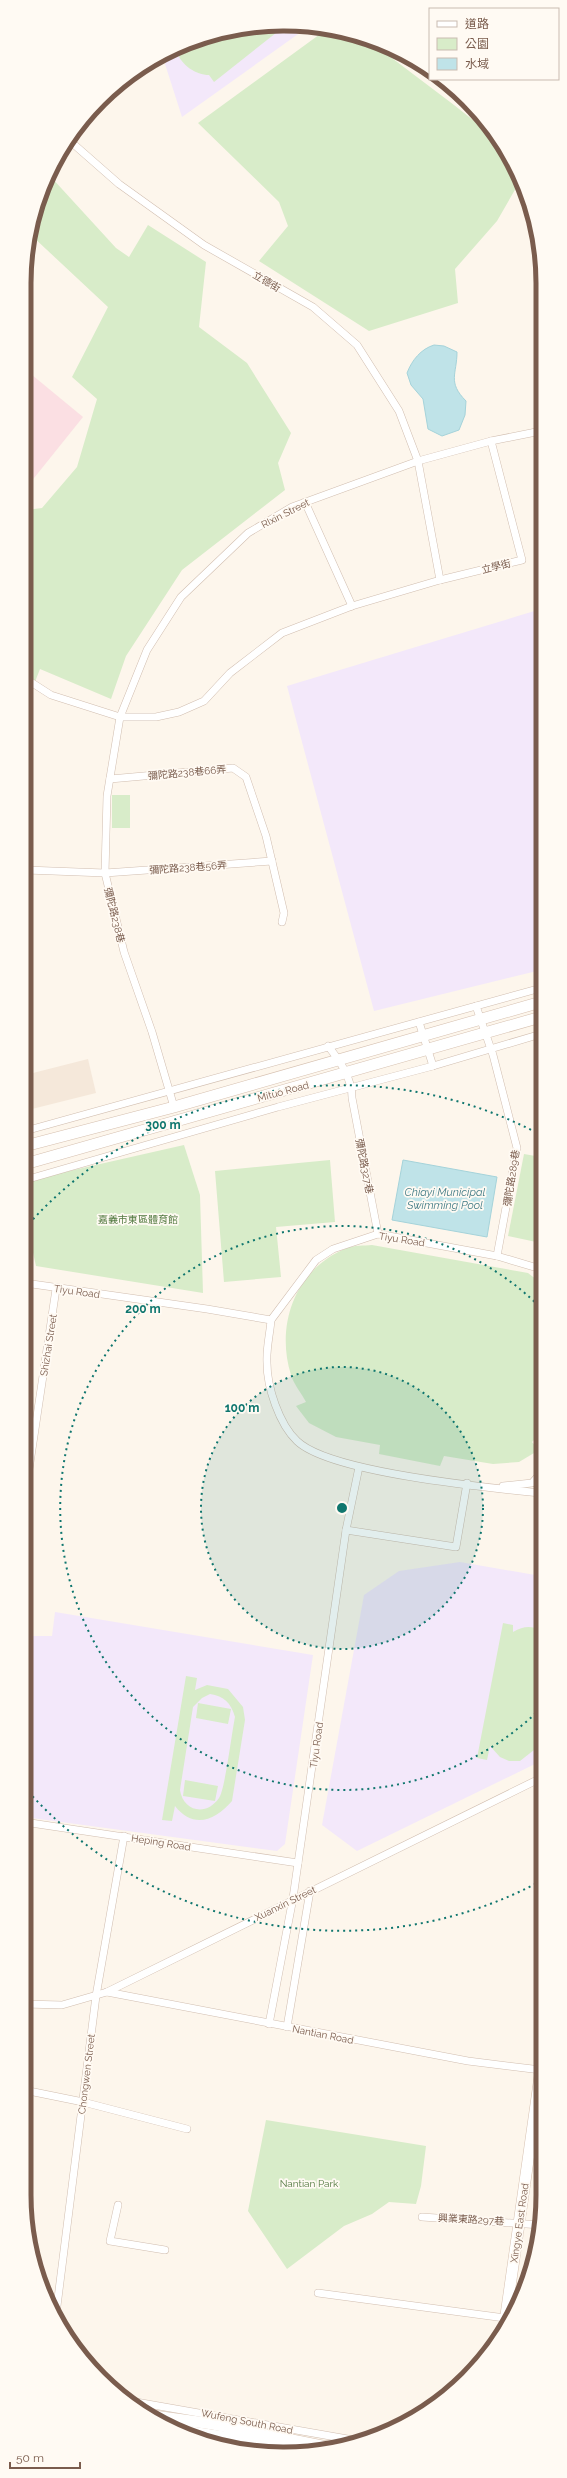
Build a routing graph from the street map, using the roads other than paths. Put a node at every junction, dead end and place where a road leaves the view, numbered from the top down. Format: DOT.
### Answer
graph roads {
  1 [pos="73,144"];
  2 [pos="536,432"];
  3 [pos="491,441"];
  4 [pos="418,461"];
  5 [pos="305,502"];
  6 [pos="440,580"];
  7 [pos="352,606"];
  8 [pos="31,682"];
  9 [pos="120,717"];
  10 [pos="110,779"];
  11 [pos="272,861"];
  12 [pos="31,870"];
  13 [pos="105,873"];
  14 [pos="282,922"];
  15 [pos="536,989"];
  16 [pos="536,1004"];
  17 [pos="476,1006"];
  18 [pos="536,1018"];
  19 [pos="481,1020"];
  20 [pos="418,1022"];
  21 [pos="485,1033"];
  22 [pos="423,1035"];
  23 [pos="536,1036"];
  24 [pos="328,1046"];
  25 [pos="427,1050"];
  26 [pos="492,1052"];
  27 [pos="339,1060"];
  28 [pos="433,1066"];
  29 [pos="346,1073"];
  30 [pos="352,1088"];
  31 [pos="169,1091"];
  32 [pos="174,1107"];
  33 [pos="31,1129"];
  34 [pos="31,1144"];
  35 [pos="31,1162"];
  36 [pos="31,1178"];
  37 [pos="378,1234"];
  38 [pos="497,1256"];
  39 [pos="536,1268"];
  40 [pos="31,1285"];
  41 [pos="56,1289"];
  42 [pos="271,1320"];
  43 [pos="31,1456"];
  44 [pos="359,1466"];
  45 [pos="536,1478"];
  46 [pos="467,1483"];
  47 [pos="490,1488"];
  48 [pos="536,1493"];
  49 [pos="346,1530"];
  50 [pos="536,1780"];
  51 [pos="31,1823"];
  52 [pos="124,1836"];
  53 [pos="298,1862"];
  54 [pos="310,1891"];
  55 [pos="293,1898"];
  56 [pos="107,1992"];
  57 [pos="96,1996"];
  58 [pos="31,2004"];
  59 [pos="269,2024"];
  60 [pos="288,2027"];
  61 [pos="536,2069"];
  62 [pos="31,2091"];
  63 [pos="83,2102"];
  64 [pos="536,2105"];
  65 [pos="187,2129"];
  66 [pos="118,2205"];
  67 [pos="422,2217"];
  68 [pos="519,2222"];
  69 [pos="534,2224"];
  70 [pos="165,2250"];
  71 [pos="318,2293"];
  72 [pos="514,2293"];
  73 [pos="511,2305"];
  74 [pos="57,2306"];
  75 [pos="501,2323"];
  76 [pos="142,2403"];
  77 [pos="166,2418"];
  78 [pos="201,2434"];
  79 [pos="346,2439"];
  80 [pos="317,2445"];
  81 [pos="285,2447"];
  1 -- 4 [label="street, 立德街"];
  2 -- 3 [label="street, RIxin Street"];
  3 -- 4 [label="street, RIxin Street"];
  3 -- 6 [label="street, 立學街"];
  4 -- 5 [label="street, RIxin Street"];
  4 -- 6 [label="street, 立德街"];
  5 -- 7 [label="street"];
  5 -- 9 [label="street, RIxin Street"];
  6 -- 7 [label="street, 立學街"];
  7 -- 9 [label="street"];
  8 -- 9 [label="street"];
  9 -- 10 [label="street, 彌陀路238巷"];
  10 -- 11 [label="street, 彌陀路238巷66弄"];
  10 -- 13 [label="street, 彌陀路238巷"];
  11 -- 13 [label="street, 彌陀路238巷56弄"];
  11 -- 14 [label="street, 彌陀路238巷66弄"];
  12 -- 13 [label="street, 彌陀路238巷56弄"];
  13 -- 31 [label="street, 彌陀路238巷"];
  15 -- 17 [label="street"];
  16 -- 19 [label="street, Mituo Road"];
  17 -- 19 [label="street, 彌陀路289巷"];
  17 -- 20 [label="street"];
  18 -- 21 [label="street, Mituo Road"];
  19 -- 21 [label="street, 彌陀路289巷"];
  19 -- 22 [label="street, Mituo Road"];
  20 -- 22 [label="street"];
  20 -- 24 [label="street"];
  21 -- 25 [label="street, Mituo Road"];
  21 -- 26 [label="street, 彌陀路289巷"];
  22 -- 25 [label="street"];
  22 -- 27 [label="street, Mituo Road"];
  23 -- 26 [label="street, Mituo Road"];
  24 -- 27 [label="street"];
  24 -- 31 [label="street"];
  25 -- 28 [label="street"];
  25 -- 29 [label="street, Mituo Road"];
  26 -- 28 [label="street, Mituo Road"];
  26 -- 38 [label="street, 彌陀路289巷"];
  27 -- 29 [label="street"];
  27 -- 32 [label="street, Mituo Road"];
  28 -- 30 [label="street, Mituo Road"];
  29 -- 30 [label="street"];
  29 -- 35 [label="street, Mituo Road"];
  30 -- 36 [label="street, Mituo Road"];
  30 -- 37 [label="street, 彌陀路327巷"];
  31 -- 32 [label="street, 彌陀路238巷"];
  31 -- 33 [label="street"];
  32 -- 34 [label="street, Mituo Road"];
  37 -- 38 [label="street, Tiyu Road"];
  37 -- 42 [label="street, Tiyu Road"];
  38 -- 39 [label="street, Tiyu Road"];
  40 -- 41 [label="street, Tiyu Road"];
  41 -- 42 [label="street, Tiyu Road"];
  41 -- 43 [label="street, Shizhai Street"];
  42 -- 44 [label="street"];
  44 -- 46 [label="street"];
  44 -- 49 [label="street, Tiyu Road"];
  45 -- 47 [label="street"];
  46 -- 47 [label="street"];
  46 -- 49 [label="street"];
  47 -- 48 [label="street"];
  49 -- 53 [label="street, Tiyu Road"];
  50 -- 54 [label="street, Xuanxin Street"];
  51 -- 52 [label="street, Heping Road"];
  52 -- 53 [label="street, Heping Road"];
  52 -- 57 [label="street, Chongwen Street"];
  53 -- 55 [label="street, Tiyu Road"];
  54 -- 55 [label="street, Xuanxin Street"];
  54 -- 60 [label="street"];
  55 -- 56 [label="street, Xuanxin Street"];
  55 -- 59 [label="street, Tiyu Road"];
  56 -- 57 [label="street, Xuanxin Street"];
  56 -- 59 [label="street, Nantian Road"];
  57 -- 58 [label="street, Xuanxin Street"];
  57 -- 63 [label="street, Chongwen Street"];
  59 -- 60 [label="street, Nantian Road"];
  60 -- 61 [label="street, Nantian Road"];
  62 -- 63 [label="street"];
  63 -- 65 [label="street"];
  63 -- 74 [label="street, Chongwen Street"];
  64 -- 68 [label="street, Xingye East Road"];
  66 -- 70 [label="street"];
  67 -- 68 [label="street, 興業東路297巷"];
  68 -- 69 [label="street, 興業東路297巷"];
  68 -- 72 [label="street, Xingye East Road"];
  71 -- 75 [label="street"];
  72 -- 73 [label="street, Xingye East Road"];
  76 -- 79 [label="street, Wufeng South Road"];
  77 -- 80 [label="street, Wufeng South Road"];
  78 -- 81 [label="street, Wufeng South Road"];
}
